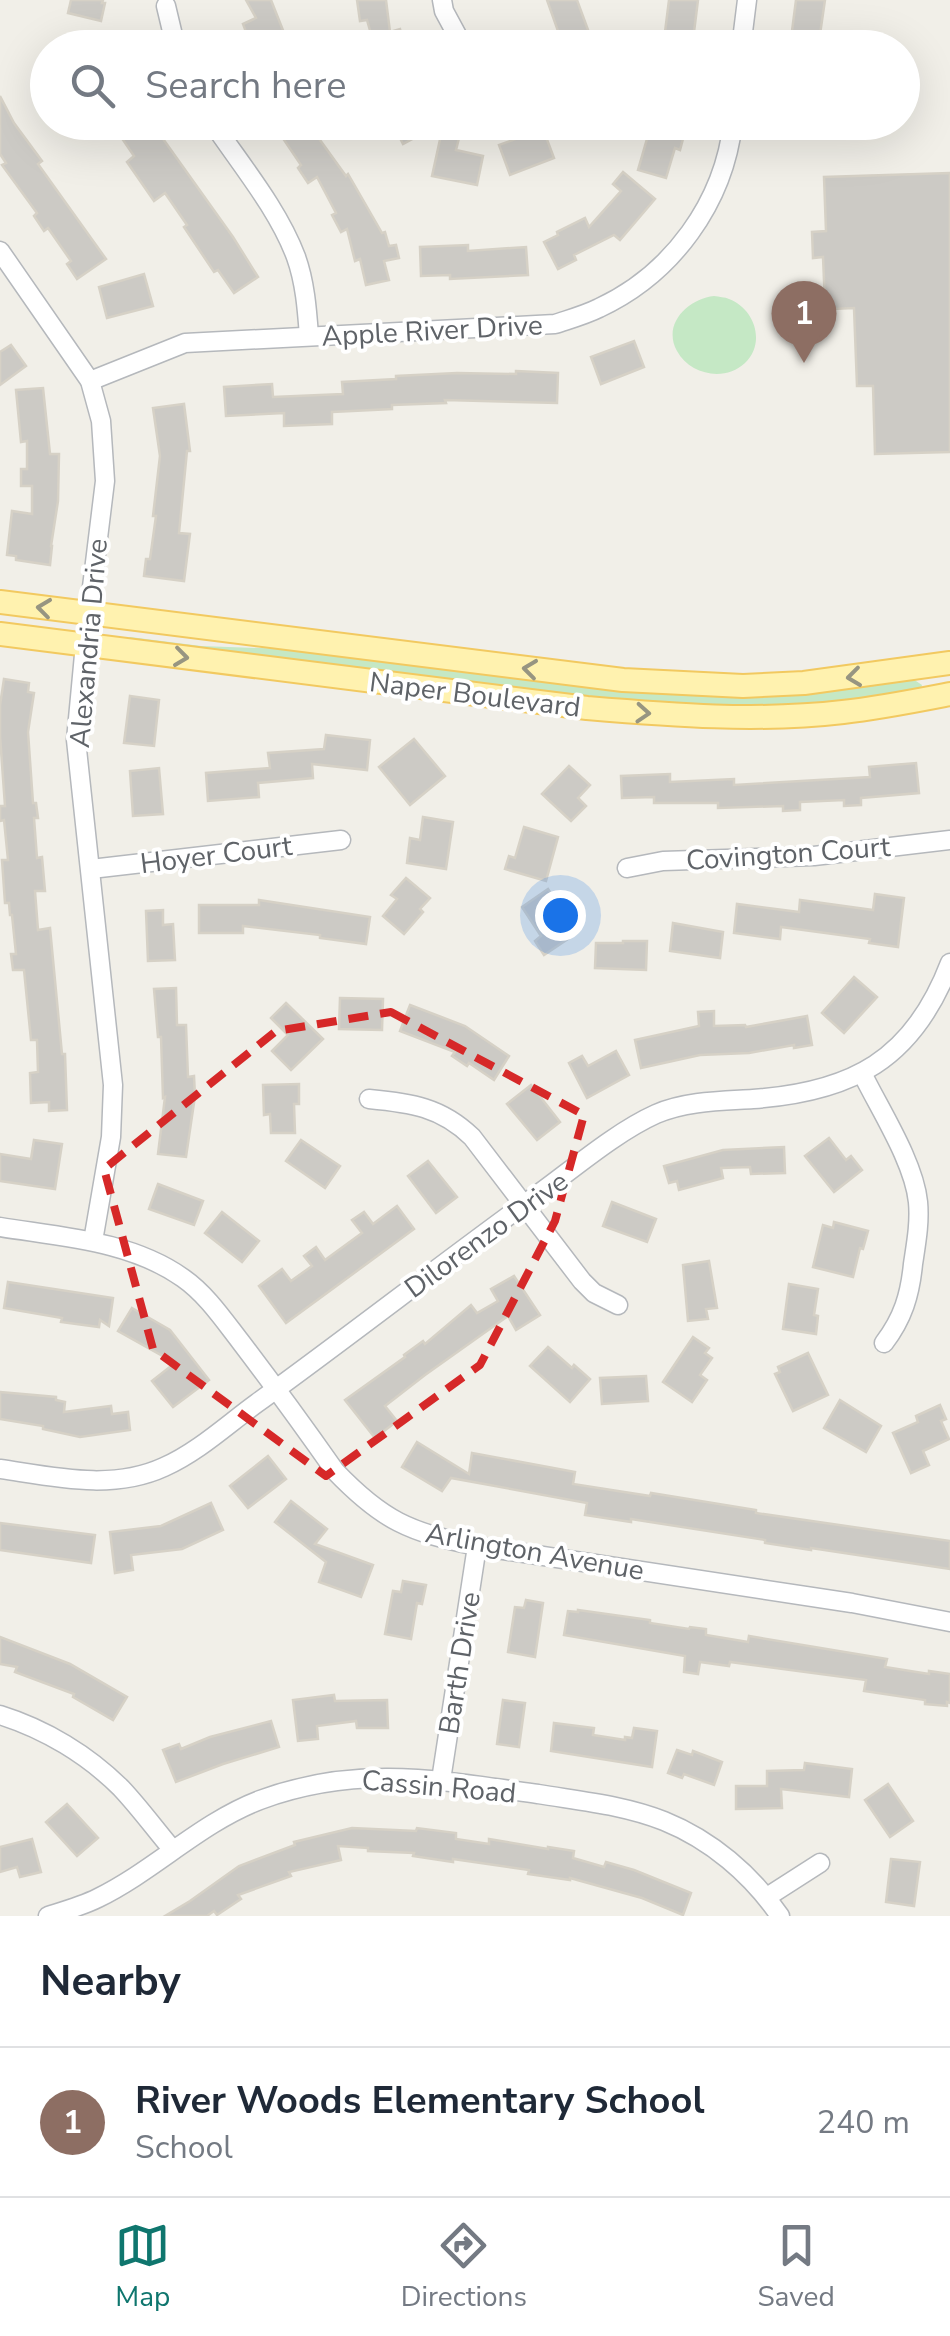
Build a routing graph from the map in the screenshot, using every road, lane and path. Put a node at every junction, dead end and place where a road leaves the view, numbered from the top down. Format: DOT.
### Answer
graph roads {
  1 [pos="442,0"];
  2 [pos="747,0"];
  3 [pos="166,6"];
  4 [pos="172,30"];
  5 [pos="454,30"];
  6 [pos="744,30"];
  7 [pos="224,140"];
  8 [pos="730,140"];
  9 [pos="0,251"];
  10 [pos="5,272"];
  11 [pos="309,336"];
  12 [pos="90,381"];
  13 [pos="0,602"];
  14 [pos="89,613"];
  15 [pos="0,634"];
  16 [pos="84,644"];
  17 [pos="950,663"];
  18 [pos="950,694"];
  19 [pos="340,840"];
  20 [pos="950,840"];
  21 [pos="627,868"];
  22 [pos="91,869"];
  23 [pos="950,963"];
  24 [pos="862,1074"];
  25 [pos="369,1099"];
  26 [pos="523,1205"];
  27 [pos="0,1227"];
  28 [pos="92,1241"];
  29 [pos="618,1305"];
  30 [pos="884,1343"];
  31 [pos="276,1389"];
  32 [pos="0,1469"];
  33 [pos="477,1546"];
  34 [pos="950,1622"];
  35 [pos="0,1715"];
  36 [pos="441,1780"];
  37 [pos="172,1850"];
  38 [pos="820,1863"];
  39 [pos="773,1906"];
  40 [pos="48,1916"];
  1 -- 5 [label="street"];
  2 -- 6 [label="street"];
  3 -- 4 [label="street"];
  7 -- 11 [label="street"];
  8 -- 11 [label="street, Apple River Drive"];
  9 -- 10 [label="street, Alexandria Drive"];
  10 -- 12 [label="street, Alexandria Drive"];
  11 -- 12 [label="street, Apple River Drive"];
  12 -- 14 [label="street, Alexandria Drive"];
  14 -- 13 [label="main road, Naper Boulevard, one-way"];
  14 -- 16 [label="street, Alexandria Drive"];
  17 -- 14 [label="main road, Naper Boulevard, one-way"];
  15 -- 16 [label="main road, Naper Boulevard"];
  16 -- 18 [label="main road, Naper Boulevard, one-way"];
  16 -- 22 [label="street, Alexandria Drive"];
  19 -- 22 [label="street, Hoyer Court"];
  20 -- 21 [label="street, Covington Court"];
  22 -- 28 [label="street, Alexandria Drive"];
  23 -- 24 [label="street, Dilorenzo Drive"];
  24 -- 26 [label="street, Dilorenzo Drive"];
  24 -- 30 [label="street"];
  25 -- 26 [label="street"];
  26 -- 29 [label="street"];
  26 -- 31 [label="street, Dilorenzo Drive"];
  27 -- 28 [label="street, Arlington Avenue"];
  28 -- 31 [label="street, Arlington Avenue"];
  31 -- 32 [label="street, Dilorenzo Drive"];
  31 -- 33 [label="street, Arlington Avenue"];
  33 -- 34 [label="street, Arlington Avenue"];
  33 -- 36 [label="street, Barth Drive"];
  35 -- 37 [label="street"];
  36 -- 37 [label="street, Cassin Road"];
  36 -- 39 [label="street, Cassin Road"];
  37 -- 40 [label="street, Cassin Road"];
  38 -- 39 [label="street"];
}
